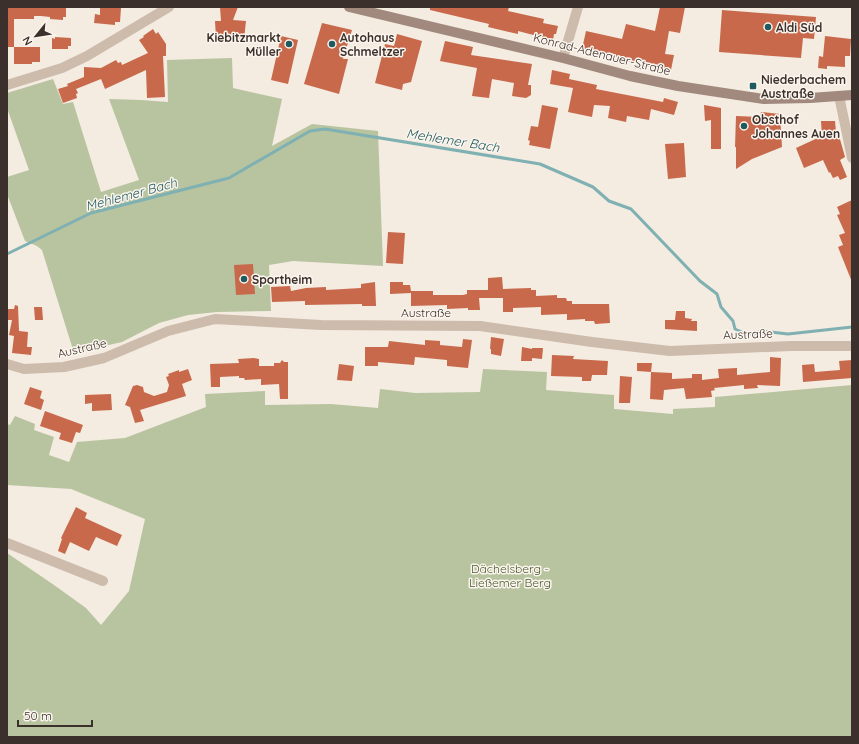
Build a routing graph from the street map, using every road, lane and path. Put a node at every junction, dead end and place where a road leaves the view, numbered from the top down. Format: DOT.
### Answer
graph roads {
  1 [pos="169,7"];
  2 [pos="349,7"];
  3 [pos="578,7"];
  4 [pos="564,58"];
  5 [pos="7,85"];
  6 [pos="852,95"];
  7 [pos="838,96"];
  8 [pos="852,158"];
  9 [pos="852,346"];
  10 [pos="7,364"];
  11 [pos="7,543"];
  12 [pos="103,581"];
  1 -- 5 [label="street"];
  2 -- 4 [label="main road, Konrad-Adenauer-Straße"];
  3 -- 4 [label="street"];
  4 -- 7 [label="main road, Konrad-Adenauer-Straße"];
  6 -- 7 [label="main road, Konrad-Adenauer-Straße"];
  7 -- 8 [label="street"];
  9 -- 10 [label="street, Austraße"];
  11 -- 12 [label="street"];
}
